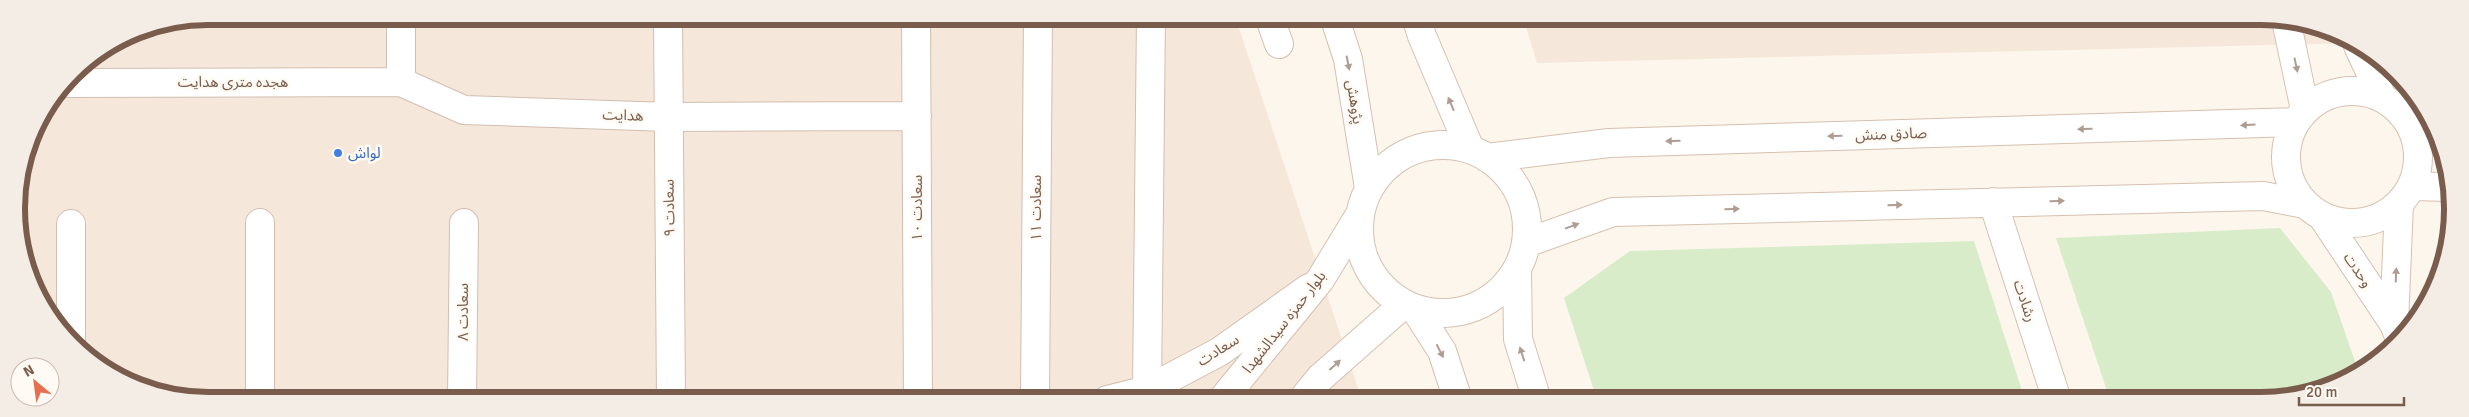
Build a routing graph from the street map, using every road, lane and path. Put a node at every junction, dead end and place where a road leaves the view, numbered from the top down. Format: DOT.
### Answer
graph roads {
  1 [pos="401,25"];
  2 [pos="668,25"];
  3 [pos="916,25"];
  4 [pos="1038,25"];
  5 [pos="1151,25"];
  6 [pos="1272,25"];
  7 [pos="1337,25"];
  8 [pos="1419,25"];
  9 [pos="2287,28"];
  10 [pos="1279,44"];
  11 [pos="2363,57"];
  12 [pos="76,82"];
  13 [pos="401,82"];
  14 [pos="2382,97"];
  15 [pos="916,116"];
  16 [pos="2301,116"];
  17 [pos="668,117"];
  18 [pos="2416,118"];
  19 [pos="1479,154"];
  20 [pos="1369,188"];
  21 [pos="2443,188"];
  22 [pos="2406,195"];
  23 [pos="1993,202"];
  24 [pos="2314,210"];
  25 [pos="1359,216"];
  26 [pos="260,223"];
  27 [pos="464,223"];
  28 [pos="71,224"];
  29 [pos="1526,243"];
  30 [pos="1516,270"];
  31 [pos="1320,280"];
  32 [pos="1410,306"];
  33 [pos="71,329"];
  34 [pos="2397,330"];
  35 [pos="2396,331"];
  36 [pos="1147,390"];
  37 [pos="260,392"];
  38 [pos="462,392"];
  39 [pos="671,392"];
  40 [pos="918,392"];
  41 [pos="1035,392"];
  42 [pos="1139,392"];
  43 [pos="1229,392"];
  44 [pos="1309,392"];
  45 [pos="1455,392"];
  46 [pos="1535,392"];
  47 [pos="2054,392"];
  1 -- 13 [label="street"];
  2 -- 17 [label="street, سعادت ۹"];
  3 -- 15 [label="street, سعادت ۱۰"];
  4 -- 41 [label="street, سعادت ۱۱"];
  5 -- 36 [label="street"];
  6 -- 10 [label="street"];
  7 -- 20 [label="street, پژوهش, one-way"];
  19 -- 8 [label="street, one-way"];
  9 -- 16 [label="street, one-way"];
  11 -- 14 [label="street"];
  12 -- 13 [label="street, هجده متری هدایت"];
  13 -- 17 [label="street, هدایت"];
  14 -- 16 [label="street"];
  14 -- 18 [label="street"];
  15 -- 17 [label="street, هدایت"];
  15 -- 40 [label="street, سعادت ۱۰"];
  16 -- 19 [label="street, صادق منش, one-way"];
  16 -- 24 [label="street"];
  17 -- 39 [label="street, سعادت ۹"];
  18 -- 22 [label="street"];
  19 -- 20 [label="street"];
  19 -- 29 [label="street"];
  20 -- 25 [label="street"];
  21 -- 22 [label="street"];
  22 -- 24 [label="street"];
  34 -- 22 [label="street, وحدت, one-way"];
  23 -- 24 [label="street, one-way"];
  29 -- 23 [label="street, one-way"];
  23 -- 47 [label="street, رشادت"];
  24 -- 35 [label="street, وحدت"];
  25 -- 31 [label="street, بلوار حمزه سیدالشهدا"];
  25 -- 32 [label="street"];
  26 -- 37 [label="street"];
  27 -- 38 [label="street, سعادت ۸"];
  28 -- 33 [label="street"];
  29 -- 30 [label="street"];
  30 -- 32 [label="street"];
  46 -- 30 [label="street, one-way"];
  31 -- 36 [label="street, سعادت"];
  31 -- 43 [label="street, بلوار حمزه سیدالشهدا"];
  44 -- 32 [label="street, one-way"];
  32 -- 45 [label="street, one-way"];
  36 -- 42 [label="street, سعادت"];
}
